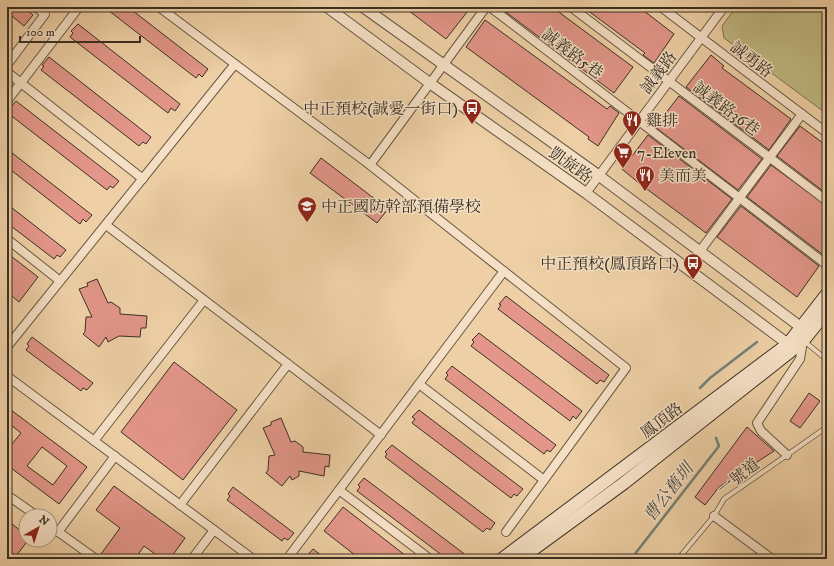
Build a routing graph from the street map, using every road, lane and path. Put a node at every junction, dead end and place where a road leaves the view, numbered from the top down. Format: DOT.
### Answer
graph roads {
  1 [pos="35,7"];
  2 [pos="79,7"];
  3 [pos="159,7"];
  4 [pos="327,7"];
  5 [pos="363,7"];
  6 [pos="486,7"];
  7 [pos="490,7"];
  8 [pos="570,7"];
  9 [pos="660,7"];
  10 [pos="724,7"];
  11 [pos="701,38"];
  12 [pos="235,64"];
  13 [pos="7,65"];
  14 [pos="444,66"];
  15 [pos="7,72"];
  16 [pos="668,81"];
  17 [pos="21,83"];
  18 [pos="431,84"];
  19 [pos="7,101"];
  20 [pos="802,114"];
  21 [pos="638,120"];
  22 [pos="827,133"];
  23 [pos="769,158"];
  24 [pos="370,165"];
  25 [pos="598,175"];
  26 [pos="143,179"];
  27 [pos="586,193"];
  28 [pos="739,198"];
  29 [pos="827,201"];
  30 [pos="106,225"];
  31 [pos="7,239"];
  32 [pos="700,252"];
  33 [pos="827,265"];
  34 [pos="504,271"];
  35 [pos="60,281"];
  36 [pos="827,294"];
  37 [pos="204,300"];
  38 [pos="827,311"];
  39 [pos="804,334"];
  40 [pos="7,347"];
  41 [pos="790,347"];
  42 [pos="827,360"];
  43 [pos="288,364"];
  44 [pos="7,376"];
  45 [pos="419,384"];
  46 [pos="827,427"];
  47 [pos="381,435"];
  48 [pos="94,441"];
  49 [pos="787,455"];
  50 [pos="115,456"];
  51 [pos="544,480"];
  52 [pos="339,490"];
  53 [pos="7,495"];
  54 [pos="180,505"];
  55 [pos="26,508"];
  56 [pos="714,516"];
  57 [pos="214,530"];
  58 [pos="58,532"];
  59 [pos="506,532"];
  60 [pos="96,559"];
  61 [pos="192,559"];
  62 [pos="253,559"];
  63 [pos="288,559"];
  64 [pos="430,559"];
  65 [pos="502,559"];
  66 [pos="520,559"];
  67 [pos="678,559"];
  68 [pos="772,559"];
  1 -- 13 [label="street"];
  2 -- 17 [label="street"];
  3 -- 12 [label="street"];
  4 -- 18 [label="street, 凱旋路"];
  5 -- 14 [label="street, 凱旋路"];
  6 -- 14 [label="street"];
  7 -- 21 [label="street, 誠義路5巷"];
  8 -- 16 [label="street, 誠義路36巷"];
  9 -- 11 [label="street, 誠勇路"];
  10 -- 11 [label="street, 誠義路"];
  11 -- 16 [label="street, 誠義路"];
  11 -- 20 [label="street, 誠勇路"];
  12 -- 24 [label="street"];
  12 -- 26 [label="street"];
  14 -- 18 [label="street"];
  14 -- 25 [label="street, 凱旋路"];
  15 -- 17 [label="street"];
  16 -- 21 [label="street, 誠義路"];
  16 -- 23 [label="street, 誠義路36巷"];
  17 -- 19 [label="street"];
  17 -- 26 [label="street"];
  18 -- 24 [label="street"];
  18 -- 27 [label="street, 凱旋路"];
  20 -- 22 [label="street, 誠勇路"];
  20 -- 23 [label="street"];
  21 -- 25 [label="street, 誠義路"];
  21 -- 28 [label="street, 誠義路5巷"];
  23 -- 28 [label="street"];
  23 -- 29 [label="street, 誠義路36巷"];
  24 -- 34 [label="street"];
  25 -- 27 [label="street, 誠義路"];
  25 -- 32 [label="street, 凱旋路"];
  26 -- 30 [label="street"];
  27 -- 41 [label="street, 凱旋路"];
  28 -- 32 [label="street"];
  28 -- 33 [label="street, 誠義路5巷"];
  30 -- 35 [label="street"];
  30 -- 37 [label="street"];
  31 -- 35 [label="street"];
  32 -- 39 [label="street, 凱旋路"];
  34 -- 45 [label="street"];
  34 -- 51 [label="street"];
  35 -- 40 [label="street"];
  36 -- 39 [label="main road, 鳳頂路"];
  37 -- 43 [label="street"];
  37 -- 48 [label="street"];
  38 -- 39 [label="main road, 鳳頂路"];
  39 -- 41 [label="main road, 鳳頂路"];
  39 -- 42 [label="lane"];
  39 -- 49 [label="street"];
  41 -- 65 [label="main road, 鳳頂路"];
  41 -- 66 [label="main road, 鳳頂路"];
  43 -- 47 [label="street"];
  43 -- 54 [label="street"];
  44 -- 48 [label="street"];
  45 -- 47 [label="street"];
  45 -- 51 [label="street"];
  46 -- 49 [label="lane, 一號道"];
  47 -- 52 [label="street"];
  48 -- 50 [label="street"];
  49 -- 56 [label="lane, 一號道"];
  50 -- 54 [label="street"];
  50 -- 58 [label="street"];
  51 -- 59 [label="street"];
  52 -- 63 [label="street"];
  52 -- 64 [label="street"];
  53 -- 55 [label="street"];
  54 -- 57 [label="street"];
  56 -- 67 [label="lane, 一號道"];
  56 -- 68 [label="street"];
  57 -- 61 [label="street"];
  57 -- 62 [label="street"];
  58 -- 60 [label="street"];
}
